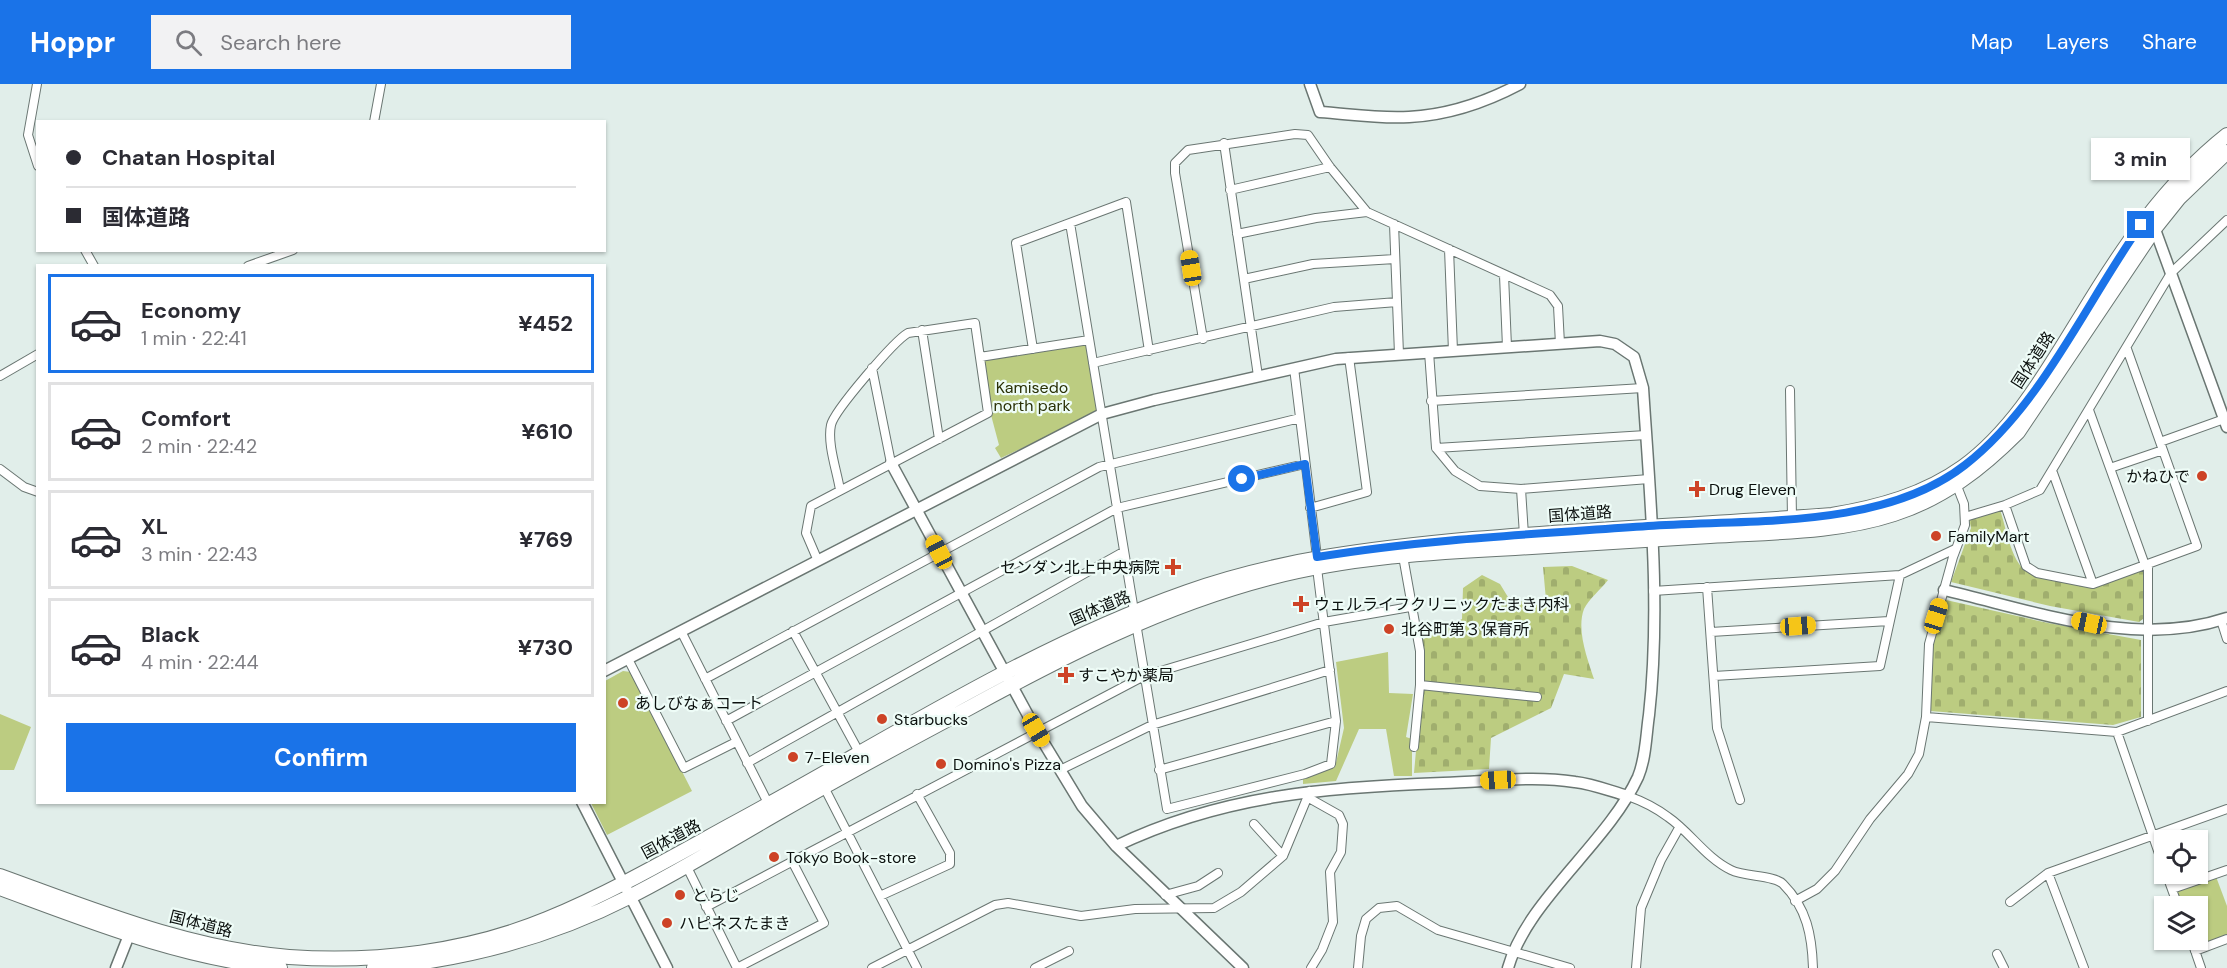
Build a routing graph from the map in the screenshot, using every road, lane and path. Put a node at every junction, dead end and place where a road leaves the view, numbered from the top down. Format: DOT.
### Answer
graph roads {
  1 [pos="37,84"];
  2 [pos="381,84"];
  3 [pos="1310,84"];
  4 [pos="1520,84"];
  5 [pos="374,120"];
  6 [pos="2227,135"];
  7 [pos="1224,143"];
  8 [pos="2227,152"];
  9 [pos="36,160"];
  10 [pos="1330,167"];
  11 [pos="1230,190"];
  12 [pos="1367,212"];
  13 [pos="2149,213"];
  14 [pos="2227,220"];
  15 [pos="1070,223"];
  16 [pos="1394,224"];
  17 [pos="2155,228"];
  18 [pos="1237,234"];
  19 [pos="1449,249"];
  20 [pos="287,252"];
  21 [pos="1395,259"];
  22 [pos="254,264"];
  23 [pos="2171,273"];
  24 [pos="1504,275"];
  25 [pos="1244,279"];
  26 [pos="1397,303"];
  27 [pos="1252,327"];
  28 [pos="922,330"];
  29 [pos="1203,339"];
  30 [pos="1089,340"];
  31 [pos="1560,344"];
  32 [pos="1507,347"];
  33 [pos="1034,349"];
  34 [pos="2127,349"];
  35 [pos="1149,351"];
  36 [pos="1453,351"];
  37 [pos="1429,352"];
  38 [pos="1399,354"];
  39 [pos="36,355"];
  40 [pos="980,357"];
  41 [pos="1349,357"];
  42 [pos="1093,363"];
  43 [pos="872,368"];
  44 [pos="1294,368"];
  45 [pos="0,376"];
  46 [pos="1258,376"];
  47 [pos="1643,388"];
  48 [pos="1790,390"];
  49 [pos="1431,401"];
  50 [pos="2089,410"];
  51 [pos="1102,414"];
  52 [pos="1300,418"];
  53 [pos="2226,421"];
  54 [pos="1646,435"];
  55 [pos="939,439"];
  56 [pos="2161,446"];
  57 [pos="1436,448"];
  58 [pos="891,464"];
  59 [pos="1110,464"];
  60 [pos="1305,464"];
  61 [pos="2110,468"];
  62 [pos="0,469"];
  63 [pos="2053,473"];
  64 [pos="1649,479"];
  65 [pos="1957,486"];
  66 [pos="1521,489"];
  67 [pos="840,490"];
  68 [pos="36,491"];
  69 [pos="2005,505"];
  70 [pos="1117,508"];
  71 [pos="1310,508"];
  72 [pos="916,510"];
  73 [pos="1965,517"];
  74 [pos="1792,518"];
  75 [pos="1651,533"];
  76 [pos="1524,535"];
  77 [pos="1957,547"];
  78 [pos="939,552"];
  79 [pos="1123,552"];
  80 [pos="1403,556"];
  81 [pos="818,561"];
  82 [pos="1317,563"];
  83 [pos="2147,565"];
  84 [pos="1900,575"];
  85 [pos="2093,584"];
  86 [pos="1707,587"];
  87 [pos="1944,590"];
  88 [pos="1653,591"];
  89 [pos="961,593"];
  90 [pos="1410,607"];
  91 [pos="1135,617"];
  92 [pos="2224,619"];
  93 [pos="1889,621"];
  94 [pos="1324,622"];
  95 [pos="793,631"];
  96 [pos="982,632"];
  97 [pos="1711,632"];
  98 [pos="2149,632"];
  99 [pos="682,633"];
  100 [pos="2227,639"];
  101 [pos="628,659"];
  102 [pos="606,670"];
  103 [pos="1330,670"];
  104 [pos="816,672"];
  105 [pos="1144,676"];
  106 [pos="1714,676"];
  107 [pos="1009,678"];
  108 [pos="705,679"];
  109 [pos="1420,685"];
  110 [pos="2227,691"];
  111 [pos="1537,697"];
  112 [pos="838,712"];
  113 [pos="1926,717"];
  114 [pos="726,721"];
  115 [pos="1336,721"];
  116 [pos="2148,721"];
  117 [pos="1152,725"];
  118 [pos="1036,730"];
  119 [pos="2116,732"];
  120 [pos="736,742"];
  121 [pos="1414,747"];
  122 [pos="860,754"];
  123 [pos="747,763"];
  124 [pos="1060,770"];
  125 [pos="1159,770"];
  126 [pos="824,787"];
  127 [pos="917,794"];
  128 [pos="1309,794"];
  129 [pos="1628,796"];
  130 [pos="1740,800"];
  131 [pos="583,804"];
  132 [pos="769,805"];
  133 [pos="2227,809"];
  134 [pos="1254,824"];
  135 [pos="1679,828"];
  136 [pos="847,831"];
  137 [pos="2153,836"];
  138 [pos="2154,839"];
  139 [pos="1116,846"];
  140 [pos="1283,856"];
  141 [pos="792,861"];
  142 [pos="686,865"];
  143 [pos="2227,870"];
  144 [pos="1218,873"];
  145 [pos="2048,873"];
  146 [pos="0,876"];
  147 [pos="624,883"];
  148 [pos="2170,884"];
  149 [pos="0,888"];
  150 [pos="2172,889"];
  151 [pos="631,896"];
  152 [pos="1165,896"];
  153 [pos="2174,896"];
  154 [pos="880,897"];
  155 [pos="1795,901"];
  156 [pos="2010,902"];
  157 [pos="706,907"];
  158 [pos="1178,908"];
  159 [pos="131,929"];
  160 [pos="2227,939"];
  161 [pos="908,950"];
  162 [pos="1069,951"];
  163 [pos="2195,951"];
  164 [pos="1512,952"];
  165 [pos="1997,954"];
  166 [pos="230,965"];
  167 [pos="416,966"];
  168 [pos="116,968"];
  169 [pos="280,968"];
  170 [pos="374,968"];
  171 [pos="668,968"];
  172 [pos="737,968"];
  173 [pos="872,968"];
  174 [pos="917,968"];
  175 [pos="1035,968"];
  176 [pos="1243,968"];
  177 [pos="1311,968"];
  178 [pos="1358,968"];
  179 [pos="1508,968"];
  180 [pos="1570,968"];
  181 [pos="1636,968"];
  182 [pos="1813,968"];
  183 [pos="2004,968"];
  184 [pos="2084,968"];
  185 [pos="2201,968"];
  1 -- 9 [label="street"];
  2 -- 5 [label="street"];
  3 -- 4 [label="street"];
  6 -- 13 [label="main road, 国体道路"];
  7 -- 10 [label="street"];
  7 -- 11 [label="street"];
  7 -- 29 [label="street"];
  8 -- 17 [label="main road, 国体道路"];
  10 -- 11 [label="street"];
  10 -- 12 [label="street"];
  11 -- 18 [label="street"];
  12 -- 16 [label="street"];
  12 -- 18 [label="street"];
  13 -- 17 [label="street"];
  13 -- 74 [label="main road, 国体道路"];
  14 -- 23 [label="street"];
  15 -- 30 [label="street"];
  15 -- 33 [label="street"];
  15 -- 35 [label="street"];
  16 -- 19 [label="street"];
  16 -- 21 [label="street"];
  17 -- 23 [label="street"];
  17 -- 65 [label="main road, 国体道路"];
  18 -- 25 [label="street"];
  19 -- 24 [label="street"];
  19 -- 36 [label="street"];
  20 -- 22 [label="street"];
  21 -- 25 [label="street"];
  21 -- 26 [label="street"];
  23 -- 34 [label="street"];
  23 -- 53 [label="street"];
  24 -- 31 [label="street"];
  24 -- 32 [label="street"];
  25 -- 27 [label="street"];
  26 -- 27 [label="street"];
  26 -- 38 [label="street"];
  27 -- 29 [label="street"];
  27 -- 46 [label="street"];
  28 -- 40 [label="street"];
  28 -- 43 [label="street"];
  28 -- 55 [label="street"];
  29 -- 35 [label="street"];
  30 -- 33 [label="street"];
  30 -- 42 [label="street"];
  31 -- 32 [label="street"];
  31 -- 47 [label="street"];
  32 -- 36 [label="street"];
  33 -- 40 [label="street"];
  34 -- 50 [label="street"];
  34 -- 56 [label="street"];
  35 -- 42 [label="street"];
  36 -- 37 [label="street"];
  37 -- 38 [label="street"];
  37 -- 49 [label="street"];
  38 -- 41 [label="street"];
  39 -- 45 [label="street"];
  40 -- 55 [label="street"];
  41 -- 44 [label="street"];
  41 -- 71 [label="street"];
  42 -- 51 [label="street"];
  43 -- 58 [label="street"];
  43 -- 67 [label="street"];
  44 -- 46 [label="street"];
  44 -- 52 [label="street"];
  46 -- 51 [label="street"];
  47 -- 49 [label="street"];
  47 -- 54 [label="street"];
  48 -- 74 [label="street"];
  49 -- 57 [label="street"];
  50 -- 61 [label="street"];
  50 -- 63 [label="street"];
  51 -- 59 [label="street"];
  51 -- 72 [label="street"];
  52 -- 59 [label="street"];
  52 -- 60 [label="street"];
  53 -- 56 [label="street"];
  54 -- 57 [label="street"];
  54 -- 64 [label="street"];
  55 -- 58 [label="street"];
  56 -- 61 [label="street"];
  56 -- 83 [label="street"];
  57 -- 66 [label="street"];
  58 -- 67 [label="street"];
  58 -- 72 [label="street"];
  59 -- 70 [label="street"];
  59 -- 78 [label="street"];
  60 -- 70 [label="street"];
  60 -- 71 [label="street"];
  61 -- 83 [label="street"];
  62 -- 68 [label="street"];
  63 -- 69 [label="street"];
  63 -- 85 [label="street"];
  64 -- 66 [label="street"];
  64 -- 75 [label="street"];
  65 -- 73 [label="street"];
  65 -- 75 [label="main road, 国体道路"];
  66 -- 76 [label="street"];
  67 -- 81 [label="street"];
  69 -- 73 [label="street"];
  69 -- 85 [label="street"];
  70 -- 79 [label="street"];
  70 -- 89 [label="street"];
  71 -- 82 [label="street"];
  72 -- 78 [label="street"];
  72 -- 81 [label="street"];
  73 -- 77 [label="street"];
  74 -- 75 [label="main road, 国体道路"];
  75 -- 76 [label="main road, 国体道路"];
  75 -- 80 [label="main road, 国体道路"];
  75 -- 88 [label="street"];
  76 -- 82 [label="main road, 国体道路"];
  77 -- 84 [label="street"];
  77 -- 87 [label="street"];
  78 -- 89 [label="street"];
  78 -- 95 [label="street"];
  79 -- 91 [label="street"];
  79 -- 96 [label="street"];
  80 -- 82 [label="main road, 国体道路"];
  80 -- 90 [label="street"];
  81 -- 99 [label="street"];
  82 -- 91 [label="main road, 国体道路"];
  82 -- 94 [label="street"];
  83 -- 85 [label="street"];
  83 -- 98 [label="street"];
  84 -- 86 [label="street"];
  84 -- 93 [label="street"];
  86 -- 88 [label="street"];
  86 -- 97 [label="street"];
  87 -- 98 [label="street"];
  87 -- 113 [label="street"];
  88 -- 129 [label="street"];
  89 -- 96 [label="street"];
  89 -- 104 [label="street"];
  90 -- 94 [label="street"];
  90 -- 109 [label="street"];
  91 -- 105 [label="street"];
  91 -- 107 [label="main road, 国体道路"];
  92 -- 98 [label="street"];
  92 -- 100 [label="street"];
  93 -- 97 [label="street"];
  93 -- 106 [label="street"];
  94 -- 103 [label="street"];
  94 -- 105 [label="street"];
  95 -- 104 [label="street"];
  95 -- 108 [label="street"];
  96 -- 107 [label="street"];
  96 -- 112 [label="street"];
  97 -- 106 [label="street"];
  98 -- 116 [label="street"];
  99 -- 101 [label="street"];
  99 -- 108 [label="street"];
  101 -- 102 [label="street"];
  101 -- 120 [label="street"];
  103 -- 115 [label="street"];
  103 -- 117 [label="street"];
  104 -- 112 [label="street"];
  104 -- 114 [label="street"];
  105 -- 117 [label="street"];
  105 -- 118 [label="street"];
  106 -- 130 [label="street"];
  107 -- 118 [label="street"];
  107 -- 122 [label="main road, 国体道路"];
  107 -- 126 [label="main road, 国体道路"];
  108 -- 114 [label="street"];
  109 -- 111 [label="street"];
  109 -- 121 [label="street"];
  110 -- 116 [label="street"];
  112 -- 122 [label="street"];
  112 -- 123 [label="street"];
  113 -- 119 [label="street"];
  113 -- 155 [label="street"];
  114 -- 120 [label="street"];
  115 -- 125 [label="street"];
  115 -- 125 [label="street"];
  116 -- 119 [label="street"];
  117 -- 124 [label="street"];
  117 -- 125 [label="street"];
  118 -- 124 [label="street"];
  118 -- 127 [label="street"];
  119 -- 137 [label="street"];
  120 -- 123 [label="street"];
  122 -- 132 [label="main road, 国体道路"];
  123 -- 132 [label="street"];
  124 -- 139 [label="street"];
  126 -- 136 [label="street"];
  126 -- 142 [label="main road, 国体道路"];
  127 -- 136 [label="street"];
  127 -- 154 [label="street"];
  128 -- 129 [label="street"];
  128 -- 139 [label="street"];
  128 -- 140 [label="street"];
  128 -- 177 [label="street"];
  129 -- 135 [label="street"];
  129 -- 164 [label="street"];
  131 -- 147 [label="street"];
  132 -- 147 [label="main road, 国体道路"];
  133 -- 137 [label="street"];
  134 -- 140 [label="street"];
  135 -- 155 [label="street"];
  135 -- 181 [label="street"];
  136 -- 141 [label="street"];
  136 -- 154 [label="street"];
  137 -- 138 [label="street"];
  137 -- 145 [label="street"];
  139 -- 152 [label="street"];
  140 -- 158 [label="street"];
  141 -- 157 [label="street"];
  141 -- 172 [label="street"];
  142 -- 151 [label="main road, 国体道路"];
  142 -- 157 [label="street"];
  143 -- 150 [label="street"];
  144 -- 152 [label="street"];
  145 -- 156 [label="street"];
  145 -- 184 [label="street"];
  146 -- 159 [label="main road, 国体道路"];
  147 -- 151 [label="street"];
  147 -- 159 [label="main road, 国体道路"];
  148 -- 150 [label="street"];
  149 -- 159 [label="main road, 国体道路"];
  150 -- 153 [label="street"];
  151 -- 167 [label="main road, 国体道路"];
  151 -- 171 [label="street"];
  152 -- 158 [label="street"];
  154 -- 161 [label="street"];
  155 -- 182 [label="street"];
  157 -- 172 [label="street"];
  158 -- 161 [label="street"];
  158 -- 176 [label="street"];
  159 -- 166 [label="main road, 国体道路"];
  159 -- 168 [label="street"];
  160 -- 163 [label="street"];
  161 -- 173 [label="street"];
  161 -- 174 [label="street"];
  162 -- 175 [label="street"];
  163 -- 185 [label="street"];
  164 -- 178 [label="street"];
  164 -- 179 [label="street"];
  164 -- 180 [label="street"];
  165 -- 183 [label="street"];
  166 -- 169 [label="main road, 国体道路"];
  167 -- 170 [label="main road, 国体道路"];
}
